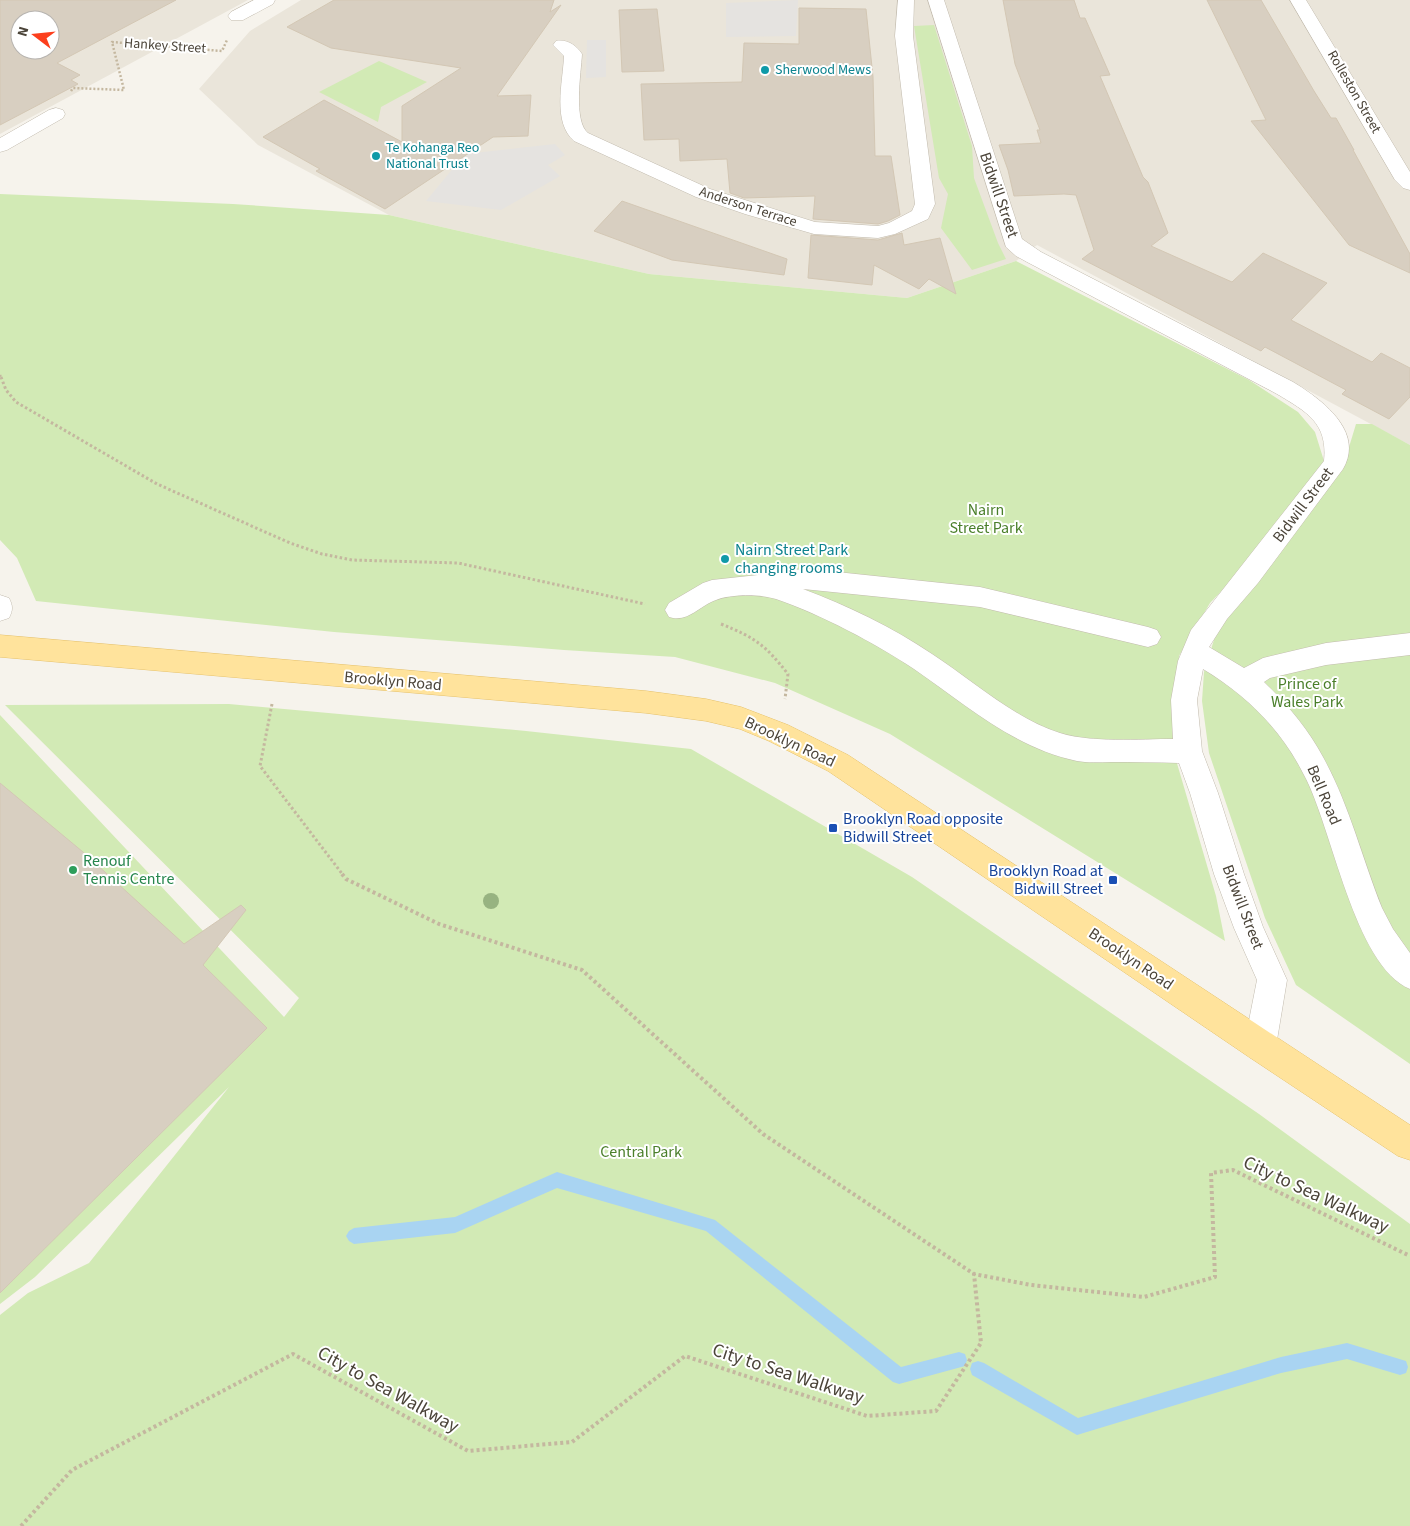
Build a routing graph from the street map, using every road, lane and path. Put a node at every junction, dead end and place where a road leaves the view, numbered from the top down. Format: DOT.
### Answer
graph roads {
  1 [pos="267,0"];
  2 [pos="906,0"];
  3 [pos="936,0"];
  4 [pos="1298,0"];
  5 [pos="237,16"];
  6 [pos="562,45"];
  7 [pos="56,114"];
  8 [pos="0,146"];
  9 [pos="1410,184"];
  10 [pos="0,375"];
  11 [pos="757,585"];
  12 [pos="0,605"];
  13 [pos="678,610"];
  14 [pos="0,611"];
  15 [pos="1148,637"];
  16 [pos="1410,644"];
  17 [pos="0,646"];
  18 [pos="1194,651"];
  19 [pos="278,671"];
  20 [pos="1244,681"];
  21 [pos="781,735"];
  22 [pos="1188,751"];
  23 [pos="1410,974"];
  24 [pos="1260,1046"];
  25 [pos="1410,1144"];
  26 [pos="1410,1256"];
  27 [pos="974,1274"];
  28 [pos="21,1526"];
  1 -- 5 [label="street"];
  2 -- 6 [label="street, Anderson Terrace"];
  3 -- 18 [label="street, Bidwill Street"];
  4 -- 9 [label="street, Rolleston Street"];
  5 -- 7 [label="path, Hankey Street"];
  7 -- 8 [label="street"];
  10 -- 13 [label="path"];
  11 -- 13 [label="street"];
  11 -- 15 [label="street"];
  11 -- 22 [label="street"];
  12 -- 14 [label="street"];
  13 -- 21 [label="path"];
  16 -- 20 [label="street"];
  17 -- 19 [label="main road, Brooklyn Road"];
  18 -- 20 [label="street, Bell Road"];
  18 -- 22 [label="street, Bidwill Street"];
  19 -- 21 [label="main road, Brooklyn Road"];
  19 -- 27 [label="path"];
  20 -- 23 [label="street, Bell Road"];
  21 -- 24 [label="main road, Brooklyn Road"];
  22 -- 24 [label="street, Bidwill Street"];
  24 -- 25 [label="main road, Brooklyn Road"];
  26 -- 27 [label="path, City to Sea Walkway"];
  27 -- 28 [label="path, City to Sea Walkway"];
}
